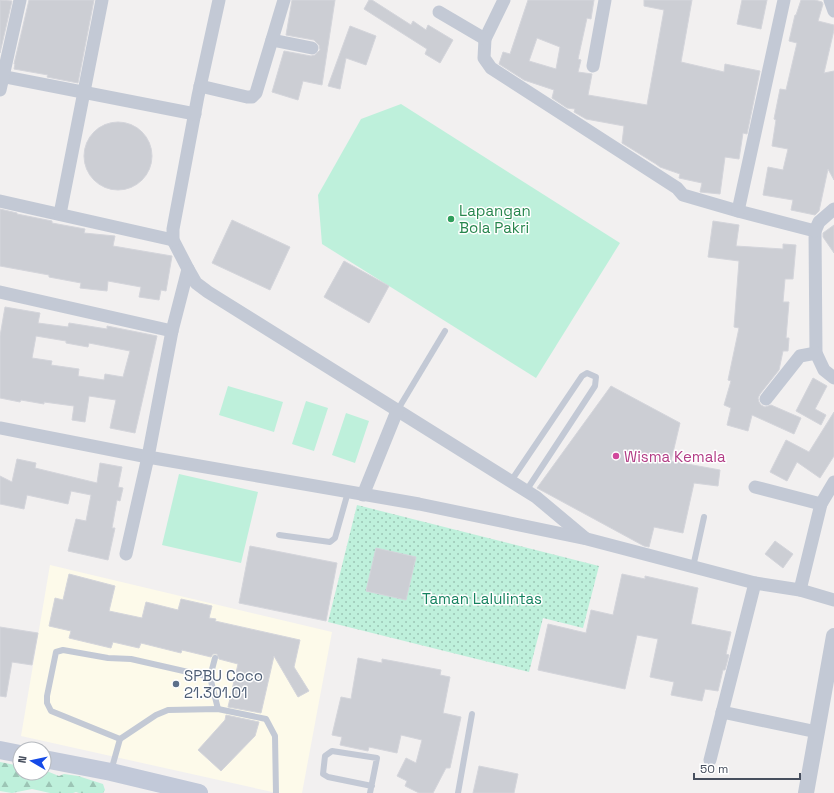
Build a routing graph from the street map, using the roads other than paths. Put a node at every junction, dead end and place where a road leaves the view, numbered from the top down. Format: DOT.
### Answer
graph roads {
  1 [pos="20,0"];
  2 [pos="102,0"];
  3 [pos="219,0"];
  4 [pos="284,0"];
  5 [pos="504,0"];
  6 [pos="605,0"];
  7 [pos="784,0"];
  8 [pos="830,0"];
  9 [pos="834,11"];
  10 [pos="439,12"];
  11 [pos="485,39"];
  12 [pos="272,40"];
  13 [pos="312,48"];
  14 [pos="593,66"];
  15 [pos="1,76"];
  16 [pos="200,86"];
  17 [pos="0,90"];
  18 [pos="84,92"];
  19 [pos="195,114"];
  20 [pos="0,201"];
  21 [pos="834,209"];
  22 [pos="738,211"];
  23 [pos="60,214"];
  24 [pos="815,231"];
  25 [pos="173,240"];
  26 [pos="188,269"];
  27 [pos="0,292"];
  28 [pos="172,331"];
  29 [pos="445,331"];
  30 [pos="816,353"];
  31 [pos="834,378"];
  32 [pos="766,399"];
  33 [pos="397,411"];
  34 [pos="0,428"];
  35 [pos="148,457"];
  36 [pos="510,481"];
  37 [pos="834,482"];
  38 [pos="755,487"];
  39 [pos="526,491"];
  40 [pos="348,492"];
  41 [pos="363,495"];
  42 [pos="820,504"];
  43 [pos="704,517"];
  44 [pos="279,535"];
  45 [pos="587,539"];
  46 [pos="126,554"];
  47 [pos="693,567"];
  48 [pos="755,583"];
  49 [pos="800,590"];
  50 [pos="834,600"];
  51 [pos="834,636"];
  52 [pos="216,658"];
  53 [pos="210,678"];
  54 [pos="218,709"];
  55 [pos="722,712"];
  56 [pos="472,714"];
  57 [pos="817,732"];
  58 [pos="120,739"];
  59 [pos="0,750"];
  60 [pos="12,752"];
  61 [pos="710,760"];
  62 [pos="52,761"];
  63 [pos="111,772"];
  64 [pos="372,786"];
  65 [pos="199,793"];
  66 [pos="276,793"];
  67 [pos="370,793"];
  68 [pos="458,793"];
  69 [pos="806,793"];
  1 -- 15 [label="street"];
  2 -- 18 [label="street"];
  3 -- 16 [label="street"];
  4 -- 12 [label="street"];
  5 -- 11 [label="street"];
  6 -- 14 [label="street"];
  7 -- 22 [label="street"];
  8 -- 9 [label="street"];
  10 -- 11 [label="street"];
  11 -- 22 [label="street"];
  12 -- 13 [label="street"];
  12 -- 16 [label="street"];
  15 -- 17 [label="street"];
  15 -- 18 [label="street"];
  16 -- 19 [label="street"];
  18 -- 19 [label="street"];
  18 -- 23 [label="street"];
  19 -- 25 [label="street"];
  20 -- 23 [label="street"];
  21 -- 24 [label="street"];
  22 -- 24 [label="street"];
  23 -- 25 [label="street"];
  24 -- 30 [label="street"];
  25 -- 26 [label="street"];
  26 -- 28 [label="street"];
  26 -- 33 [label="street"];
  27 -- 28 [label="street"];
  28 -- 35 [label="street"];
  29 -- 33 [label="lane"];
  30 -- 31 [label="street"];
  30 -- 32 [label="street"];
  33 -- 36 [label="street"];
  33 -- 41 [label="street"];
  34 -- 35 [label="street"];
  35 -- 40 [label="street"];
  35 -- 46 [label="street"];
  36 -- 39 [label="street"];
  36 -- 39 [label="lane"];
  37 -- 42 [label="street"];
  38 -- 42 [label="street"];
  39 -- 45 [label="street"];
  40 -- 41 [label="street"];
  40 -- 44 [label="lane"];
  41 -- 45 [label="street"];
  42 -- 49 [label="street"];
  43 -- 47 [label="lane"];
  45 -- 47 [label="street"];
  47 -- 48 [label="street"];
  48 -- 49 [label="street"];
  48 -- 55 [label="street"];
  49 -- 50 [label="street"];
  51 -- 57 [label="street"];
  52 -- 53 [label="lane"];
  53 -- 54 [label="lane"];
  53 -- 58 [label="lane"];
  54 -- 58 [label="lane"];
  54 -- 66 [label="lane"];
  55 -- 57 [label="street"];
  55 -- 61 [label="street"];
  56 -- 68 [label="lane"];
  57 -- 69 [label="street"];
  58 -- 63 [label="lane"];
  59 -- 60 [label="main road"];
  62 -- 63 [label="main road"];
  63 -- 65 [label="main road"];
  64 -- 64 [label="lane"];
  64 -- 67 [label="lane"];
}
